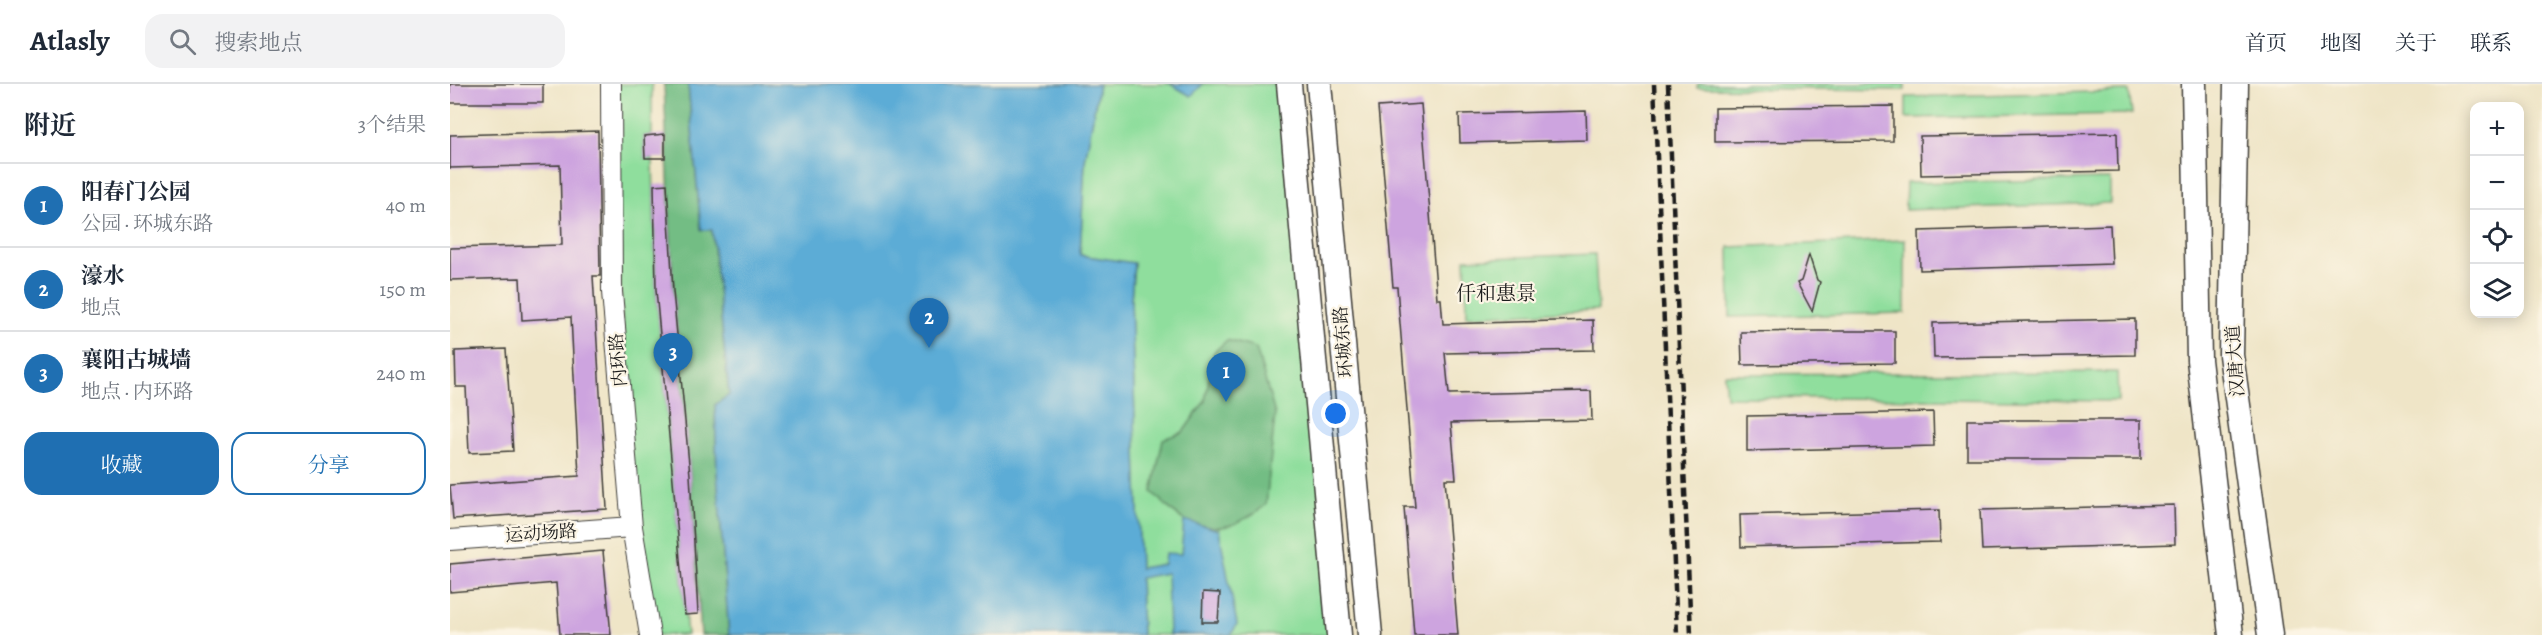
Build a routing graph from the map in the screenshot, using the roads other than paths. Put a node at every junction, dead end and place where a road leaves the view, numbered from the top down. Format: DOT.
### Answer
graph roads {
  1 [pos="611,84"];
  2 [pos="1289,84"];
  3 [pos="1319,84"];
  4 [pos="2194,84"];
  5 [pos="2236,84"];
  6 [pos="632,527"];
  7 [pos="450,540"];
  8 [pos="650,635"];
  9 [pos="1339,635"];
  10 [pos="1371,635"];
  11 [pos="2231,635"];
  12 [pos="2270,635"];
  1 -- 6 [label="street, 内环路"];
  2 -- 9 [label="main road, 环城东路"];
  3 -- 10 [label="main road, 环城东路"];
  4 -- 11 [label="main road, 汉唐大道"];
  5 -- 12 [label="main road, 汉唐大道"];
  6 -- 7 [label="street, 运动场路"];
  6 -- 8 [label="street, 内环路"];
}
